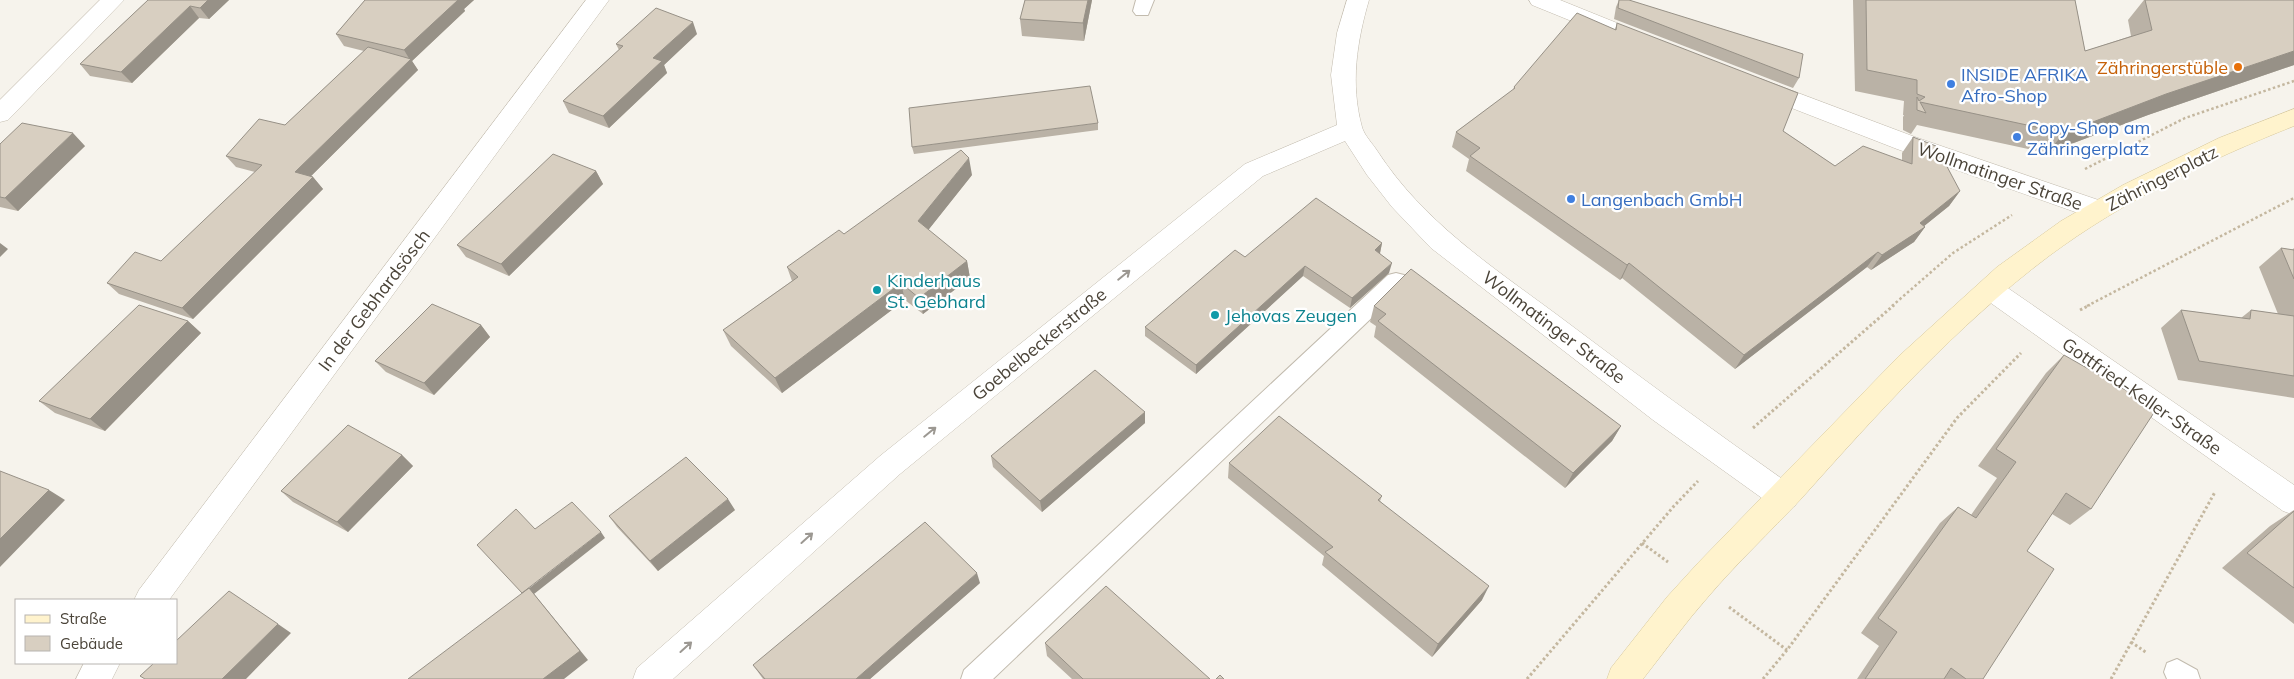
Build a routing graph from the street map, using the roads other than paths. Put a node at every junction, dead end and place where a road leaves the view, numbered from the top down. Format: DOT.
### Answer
graph roads {
  1 [pos="114,0"];
  2 [pos="598,0"];
  3 [pos="1358,0"];
  4 [pos="1540,0"];
  5 [pos="1632,37"];
  6 [pos="1742,80"];
  7 [pos="0,114"];
  8 [pos="2294,118"];
  9 [pos="1350,129"];
  10 [pos="2098,210"];
  11 [pos="1396,281"];
  12 [pos="1990,289"];
  13 [pos="1784,497"];
  14 [pos="2294,502"];
  15 [pos="151,599"];
  16 [pos="103,664"];
  17 [pos="92,679"];
  18 [pos="650,679"];
  19 [pos="974,679"];
  20 [pos="1623,679"];
  1 -- 7 [label="street"];
  2 -- 15 [label="street, In der Gebhardsösch"];
  3 -- 9 [label="street"];
  4 -- 5 [label="street"];
  6 -- 10 [label="street, Wollmatinger Straße"];
  8 -- 10 [label="main road, Zähringerplatz"];
  9 -- 13 [label="street, Wollmatinger Straße"];
  18 -- 9 [label="street, Goebelbeckerstraße, one-way"];
  10 -- 12 [label="main road, Zähringerplatz"];
  11 -- 19 [label="lane"];
  12 -- 13 [label="main road"];
  12 -- 14 [label="street, Gottfried-Keller-Straße"];
  13 -- 20 [label="main road"];
  16 -- 17 [label="street"];
}
